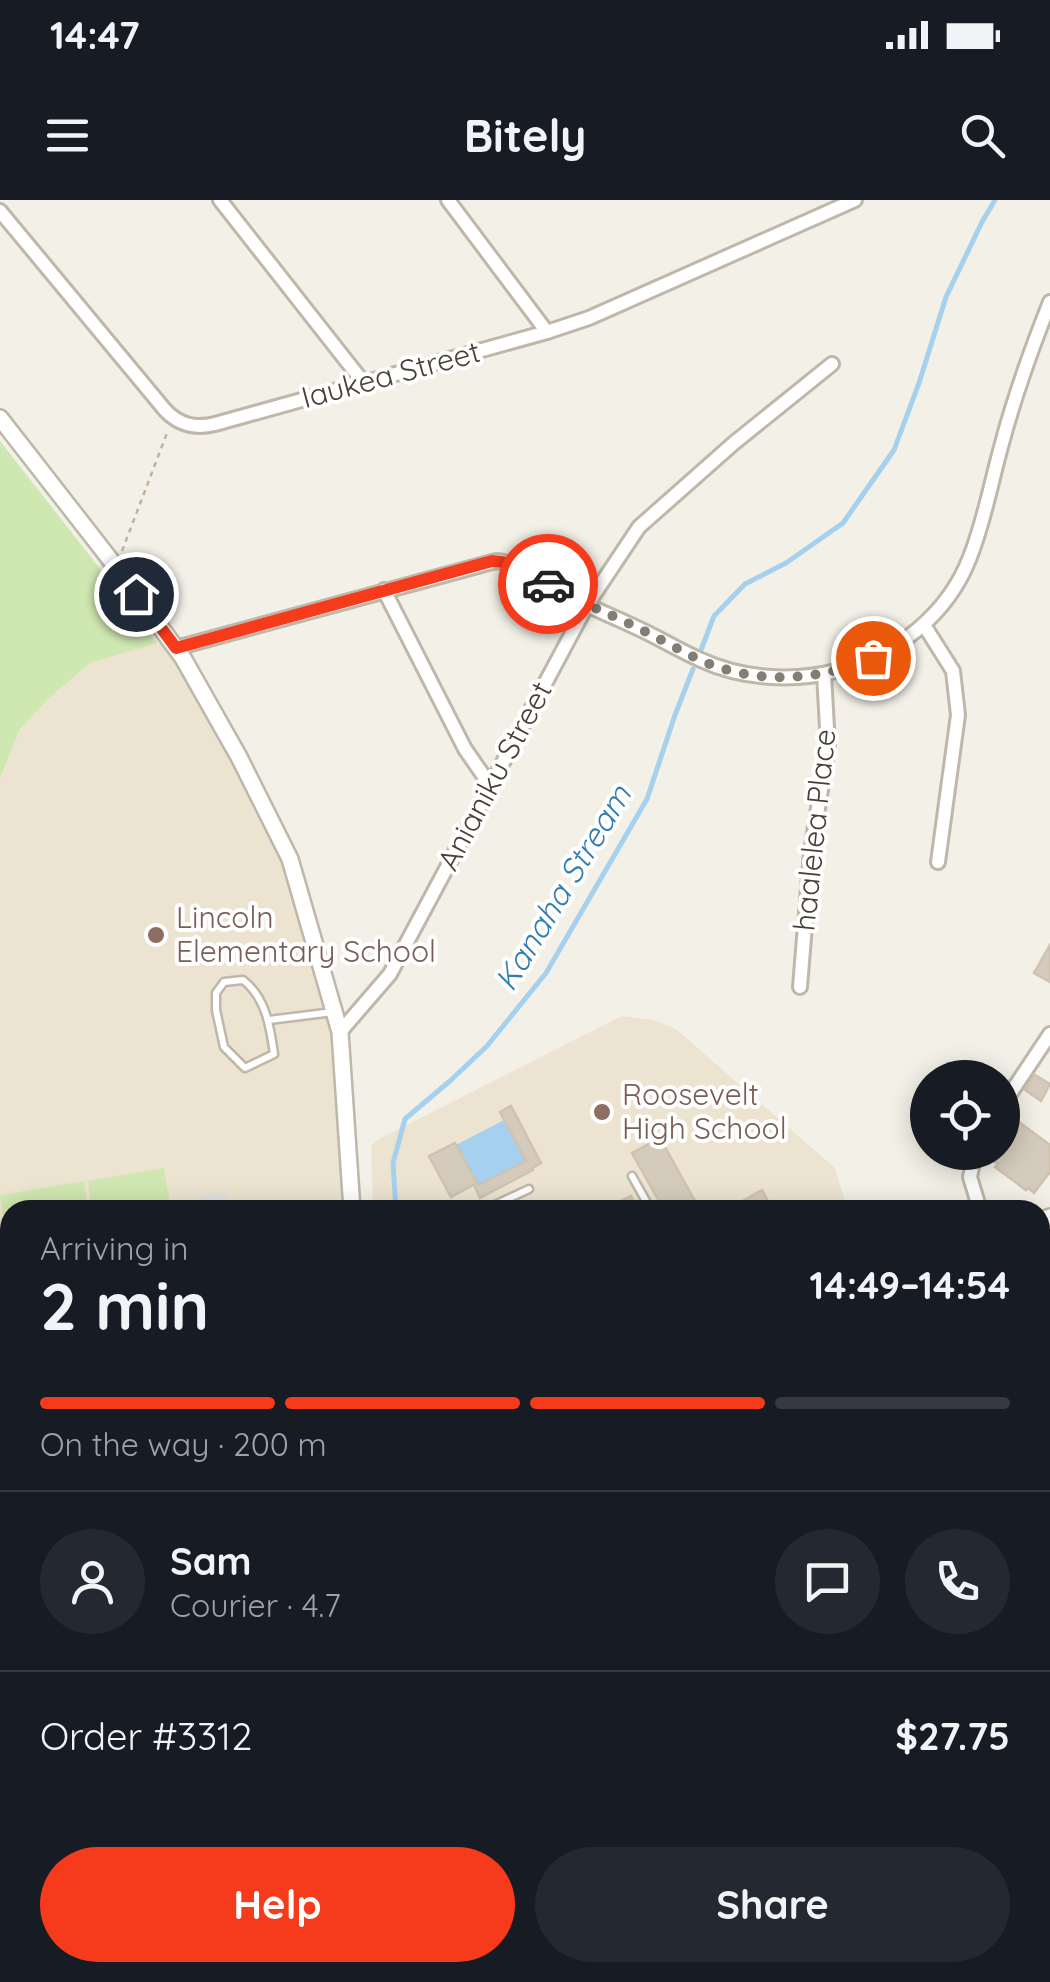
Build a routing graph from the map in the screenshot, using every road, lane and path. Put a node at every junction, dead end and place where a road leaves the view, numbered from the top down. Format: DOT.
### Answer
graph roads {
  1 [pos="220,200"];
  2 [pos="448,200"];
  3 [pos="855,200"];
  4 [pos="0,211"];
  5 [pos="1050,302"];
  6 [pos="547,332"];
  7 [pos="832,364"];
  8 [pos="363,382"];
  9 [pos="0,418"];
  10 [pos="163,440"];
  11 [pos="116,567"];
  12 [pos="384,590"];
  13 [pos="587,605"];
  14 [pos="924,626"];
  15 [pos="176,648"];
  16 [pos="824,674"];
  17 [pos="490,785"];
  18 [pos="938,862"];
  19 [pos="800,986"];
  20 [pos="334,1012"];
  21 [pos="270,1020"];
  22 [pos="340,1032"];
  23 [pos="1050,1034"];
  24 [pos="1020,1079"];
  25 [pos="971,1170"];
  26 [pos="632,1176"];
  27 [pos="529,1189"];
  28 [pos="351,1200"];
  29 [pos="505,1200"];
  30 [pos="645,1200"];
  31 [pos="977,1200"];
  1 -- 8 [label="street"];
  2 -- 6 [label="street"];
  3 -- 6 [label="street, Iaukea Street"];
  4 -- 8 [label="street, Iaukea Street"];
  5 -- 14 [label="street"];
  6 -- 8 [label="street, Iaukea Street"];
  7 -- 13 [label="street, Anianiku Street"];
  9 -- 11 [label="street"];
  10 -- 11 [label="path"];
  11 -- 15 [label="street"];
  12 -- 13 [label="street"];
  12 -- 15 [label="street"];
  12 -- 17 [label="street"];
  13 -- 16 [label="street"];
  13 -- 17 [label="street, Anianiku Street"];
  14 -- 16 [label="street"];
  14 -- 18 [label="street"];
  15 -- 20 [label="street"];
  16 -- 19 [label="street, haalelea Place"];
  17 -- 22 [label="street, Anianiku Street"];
  20 -- 21 [label="lane"];
  20 -- 22 [label="street"];
  21 -- 21 [label="lane"];
  22 -- 28 [label="street"];
  23 -- 24 [label="street"];
  25 -- 31 [label="street"];
  26 -- 30 [label="lane"];
  27 -- 29 [label="lane"];
}
